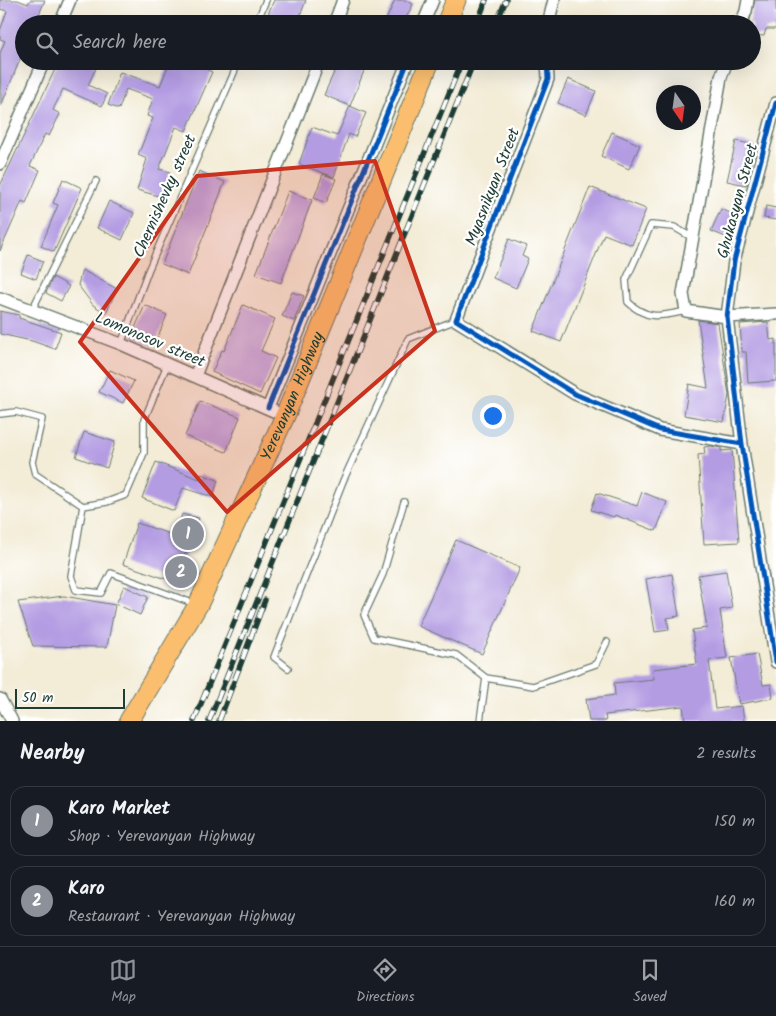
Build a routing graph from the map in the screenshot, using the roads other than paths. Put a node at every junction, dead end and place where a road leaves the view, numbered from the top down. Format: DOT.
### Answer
graph roads {
  1 [pos="70,0"];
  2 [pos="266,0"];
  3 [pos="343,0"];
  4 [pos="433,0"];
  5 [pos="456,0"];
  6 [pos="554,0"];
  7 [pos="748,0"];
  8 [pos="64,15"];
  9 [pos="260,15"];
  10 [pos="337,15"];
  11 [pos="427,15"];
  12 [pos="450,15"];
  13 [pos="550,15"];
  14 [pos="744,15"];
  15 [pos="40,70"];
  16 [pos="236,70"];
  17 [pos="315,70"];
  18 [pos="404,70"];
  19 [pos="426,70"];
  20 [pos="548,70"];
  21 [pos="724,70"];
  22 [pos="776,103"];
  23 [pos="0,164"];
  24 [pos="96,181"];
  25 [pos="693,238"];
  26 [pos="0,298"];
  27 [pos="32,310"];
  28 [pos="686,311"];
  29 [pos="776,314"];
  30 [pos="727,317"];
  31 [pos="456,320"];
  32 [pos="121,344"];
  33 [pos="167,365"];
  34 [pos="195,376"];
  35 [pos="268,408"];
  36 [pos="0,414"];
  37 [pos="285,416"];
  38 [pos="742,444"];
  39 [pos="404,502"];
  40 [pos="83,506"];
  41 [pos="198,605"];
  42 [pos="607,642"];
  43 [pos="776,656"];
  44 [pos="288,668"];
  45 [pos="486,678"];
  46 [pos="0,699"];
  47 [pos="12,721"];
  48 [pos="129,721"];
  49 [pos="480,721"];
  1 -- 8 [label="street"];
  2 -- 9 [label="lane"];
  3 -- 10 [label="street"];
  4 -- 11 [label="street"];
  5 -- 12 [label="highway"];
  6 -- 13 [label="street"];
  7 -- 14 [label="street"];
  15 -- 23 [label="street"];
  16 -- 32 [label="lane, Chernishevky street"];
  17 -- 34 [label="street"];
  18 -- 35 [label="street"];
  19 -- 37 [label="highway, Yerevanyan Highway"];
  20 -- 31 [label="street, Myasnikyan Street"];
  21 -- 25 [label="street, Ghukasyan Street"];
  22 -- 30 [label="street, Ghukasyan Street"];
  24 -- 27 [label="lane"];
  25 -- 28 [label="street, Ghukasyan Street"];
  25 -- 28 [label="lane"];
  26 -- 27 [label="street, Lomonosov street"];
  27 -- 32 [label="street, Lomonosov street"];
  28 -- 30 [label="street"];
  29 -- 30 [label="street"];
  30 -- 38 [label="street, Ghukasyan Street"];
  31 -- 38 [label="street"];
  31 -- 44 [label="lane"];
  32 -- 33 [label="street, Lomonosov street"];
  33 -- 34 [label="street, Lomonosov street"];
  33 -- 40 [label="lane"];
  34 -- 35 [label="street, Lomonosov street"];
  35 -- 37 [label="street, Lomonosov street"];
  36 -- 40 [label="lane"];
  37 -- 41 [label="highway, Yerevanyan Highway"];
  38 -- 43 [label="street, Ghukasyan Street"];
  39 -- 45 [label="lane"];
  40 -- 41 [label="lane"];
  41 -- 48 [label="highway, Yerevanyan Highway"];
  42 -- 45 [label="lane"];
  45 -- 49 [label="lane"];
  46 -- 47 [label="street"];
}
